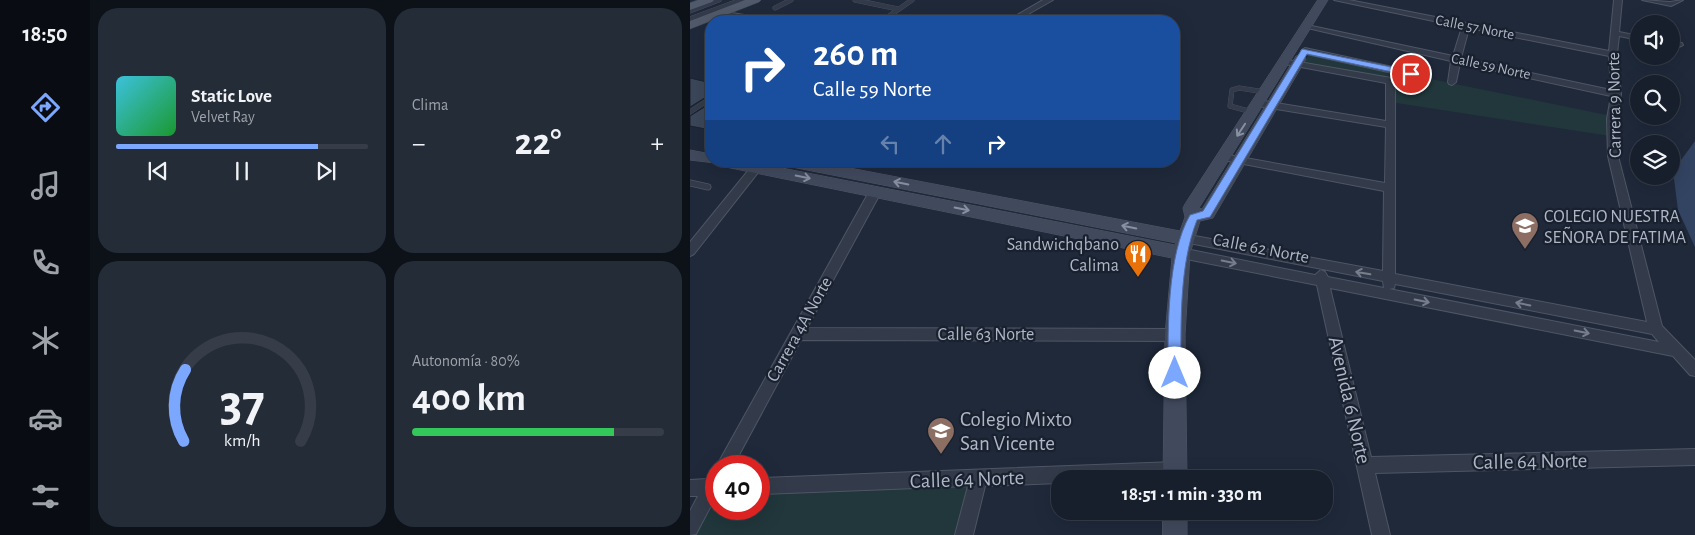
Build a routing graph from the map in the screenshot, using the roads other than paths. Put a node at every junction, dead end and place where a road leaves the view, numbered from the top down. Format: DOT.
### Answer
graph roads {
  1 [pos="708,0"];
  2 [pos="719,0"];
  3 [pos="741,0"];
  4 [pos="755,0"];
  5 [pos="791,0"];
  6 [pos="854,0"];
  7 [pos="912,0"];
  8 [pos="1049,0"];
  9 [pos="1323,0"];
  10 [pos="1338,0"];
  11 [pos="1616,0"];
  12 [pos="1646,0"];
  13 [pos="1679,0"];
  14 [pos="690,7"];
  15 [pos="775,8"];
  16 [pos="898,9"];
  17 [pos="690,11"];
  18 [pos="723,12"];
  19 [pos="715,15"];
  20 [pos="738,15"];
  21 [pos="890,15"];
  22 [pos="1022,15"];
  23 [pos="690,19"];
  24 [pos="705,19"];
  25 [pos="690,25"];
  26 [pos="1466,25"];
  27 [pos="1312,28"];
  28 [pos="1614,33"];
  29 [pos="1630,36"];
  30 [pos="1305,51"];
  31 [pos="1612,54"];
  32 [pos="1456,59"];
  33 [pos="1291,63"];
  34 [pos="1411,74"];
  35 [pos="1452,82"];
  36 [pos="1616,94"];
  37 [pos="705,102"];
  38 [pos="1258,103"];
  39 [pos="1271,106"];
  40 [pos="690,112"];
  41 [pos="1390,125"];
  42 [pos="690,143"];
  43 [pos="705,146"];
  44 [pos="690,155"];
  45 [pos="1223,157"];
  46 [pos="705,158"];
  47 [pos="1239,160"];
  48 [pos="757,167"];
  49 [pos="768,167"];
  50 [pos="815,167"];
  51 [pos="690,183"];
  52 [pos="708,187"];
  53 [pos="1389,188"];
  54 [pos="875,192"];
  55 [pos="1193,217"];
  56 [pos="1183,245"];
  57 [pos="690,251"];
  58 [pos="1319,265"];
  59 [pos="1389,278"];
  60 [pos="1323,281"];
  61 [pos="1389,294"];
  62 [pos="1656,329"];
  63 [pos="797,334"];
  64 [pos="1175,334"];
  65 [pos="1676,351"];
  66 [pos="1695,370"];
  67 [pos="730,455"];
  68 [pos="1695,457"];
  69 [pos="1365,465"];
  70 [pos="1175,470"];
  71 [pos="1051,477"];
  72 [pos="978,479"];
  73 [pos="705,486"];
  74 [pos="770,486"];
  75 [pos="690,488"];
  76 [pos="705,502"];
  77 [pos="1175,520"];
  78 [pos="690,528"];
  79 [pos="964,535"];
  80 [pos="1175,535"];
  81 [pos="1381,535"];
  1 -- 14 [label="main road"];
  2 -- 17 [label="lane"];
  3 -- 23 [label="lane"];
  4 -- 18 [label="main road"];
  5 -- 15 [label="lane"];
  6 -- 16 [label="lane"];
  7 -- 16 [label="lane"];
  8 -- 22 [label="street"];
  9 -- 27 [label="street"];
  10 -- 26 [label="street, Calle 57 Norte"];
  10 -- 27 [label="street"];
  11 -- 28 [label="street, Carrera 9 Norte"];
  12 -- 13 [label="street"];
  16 -- 21 [label="lane"];
  18 -- 19 [label="main road"];
  18 -- 20 [label="street"];
  24 -- 25 [label="main road"];
  26 -- 31 [label="street, Calle 57 Norte"];
  26 -- 32 [label="street"];
  27 -- 30 [label="street"];
  27 -- 32 [label="street, Calle 59 Norte"];
  27 -- 33 [label="street"];
  28 -- 29 [label="street"];
  28 -- 31 [label="street, Carrera 9 Norte"];
  30 -- 33 [label="street"];
  30 -- 34 [label="street"];
  31 -- 36 [label="street, Carrera 9 Norte"];
  32 -- 35 [label="street"];
  32 -- 36 [label="street, Calle 59 Norte"];
  33 -- 38 [label="street"];
  33 -- 39 [label="street"];
  33 -- 41 [label="street"];
  36 -- 62 [label="street, Carrera 9 Norte"];
  37 -- 40 [label="lane"];
  38 -- 38 [label="lane"];
  38 -- 39 [label="street"];
  38 -- 45 [label="street, one-way"];
  39 -- 41 [label="street"];
  39 -- 47 [label="street"];
  41 -- 53 [label="street"];
  42 -- 43 [label="street"];
  44 -- 46 [label="street"];
  45 -- 47 [label="street"];
  45 -- 55 [label="street"];
  47 -- 53 [label="street"];
  47 -- 55 [label="street"];
  48 -- 57 [label="street"];
  49 -- 54 [label="street, Calle 62 Norte, one-way"];
  56 -- 50 [label="street, Calle 62 Norte, one-way"];
  51 -- 52 [label="lane"];
  53 -- 59 [label="street"];
  54 -- 56 [label="street, Calle 62 Norte, one-way"];
  54 -- 63 [label="street, Carrera 4A Norte"];
  55 -- 56 [label="street"];
  56 -- 58 [label="street, Calle 62 Norte"];
  56 -- 60 [label="street, Calle 62 Norte, one-way"];
  56 -- 64 [label="street"];
  59 -- 58 [label="street, Calle 62 Norte, one-way"];
  58 -- 60 [label="street, Avenida 6 Norte"];
  59 -- 61 [label="street"];
  62 -- 59 [label="street, Calle 62 Norte, one-way"];
  60 -- 61 [label="street, Calle 62 Norte"];
  60 -- 69 [label="street, Avenida 6 Norte"];
  61 -- 65 [label="street, Calle 62 Norte, one-way"];
  62 -- 65 [label="street, Carrera 9 Norte"];
  63 -- 64 [label="street, Calle 63 Norte"];
  63 -- 67 [label="street, Carrera 4A Norte"];
  64 -- 70 [label="street"];
  65 -- 66 [label="street, Carrera 9 Norte"];
  68 -- 69 [label="street, Calle 64 Norte"];
  69 -- 81 [label="street, Avenida 6 Norte"];
  71 -- 72 [label="street, Calle 64 Norte"];
  72 -- 74 [label="street, Calle 64 Norte"];
  72 -- 79 [label="street"];
  73 -- 75 [label="street"];
  76 -- 78 [label="street"];
  77 -- 80 [label="street"];
}
